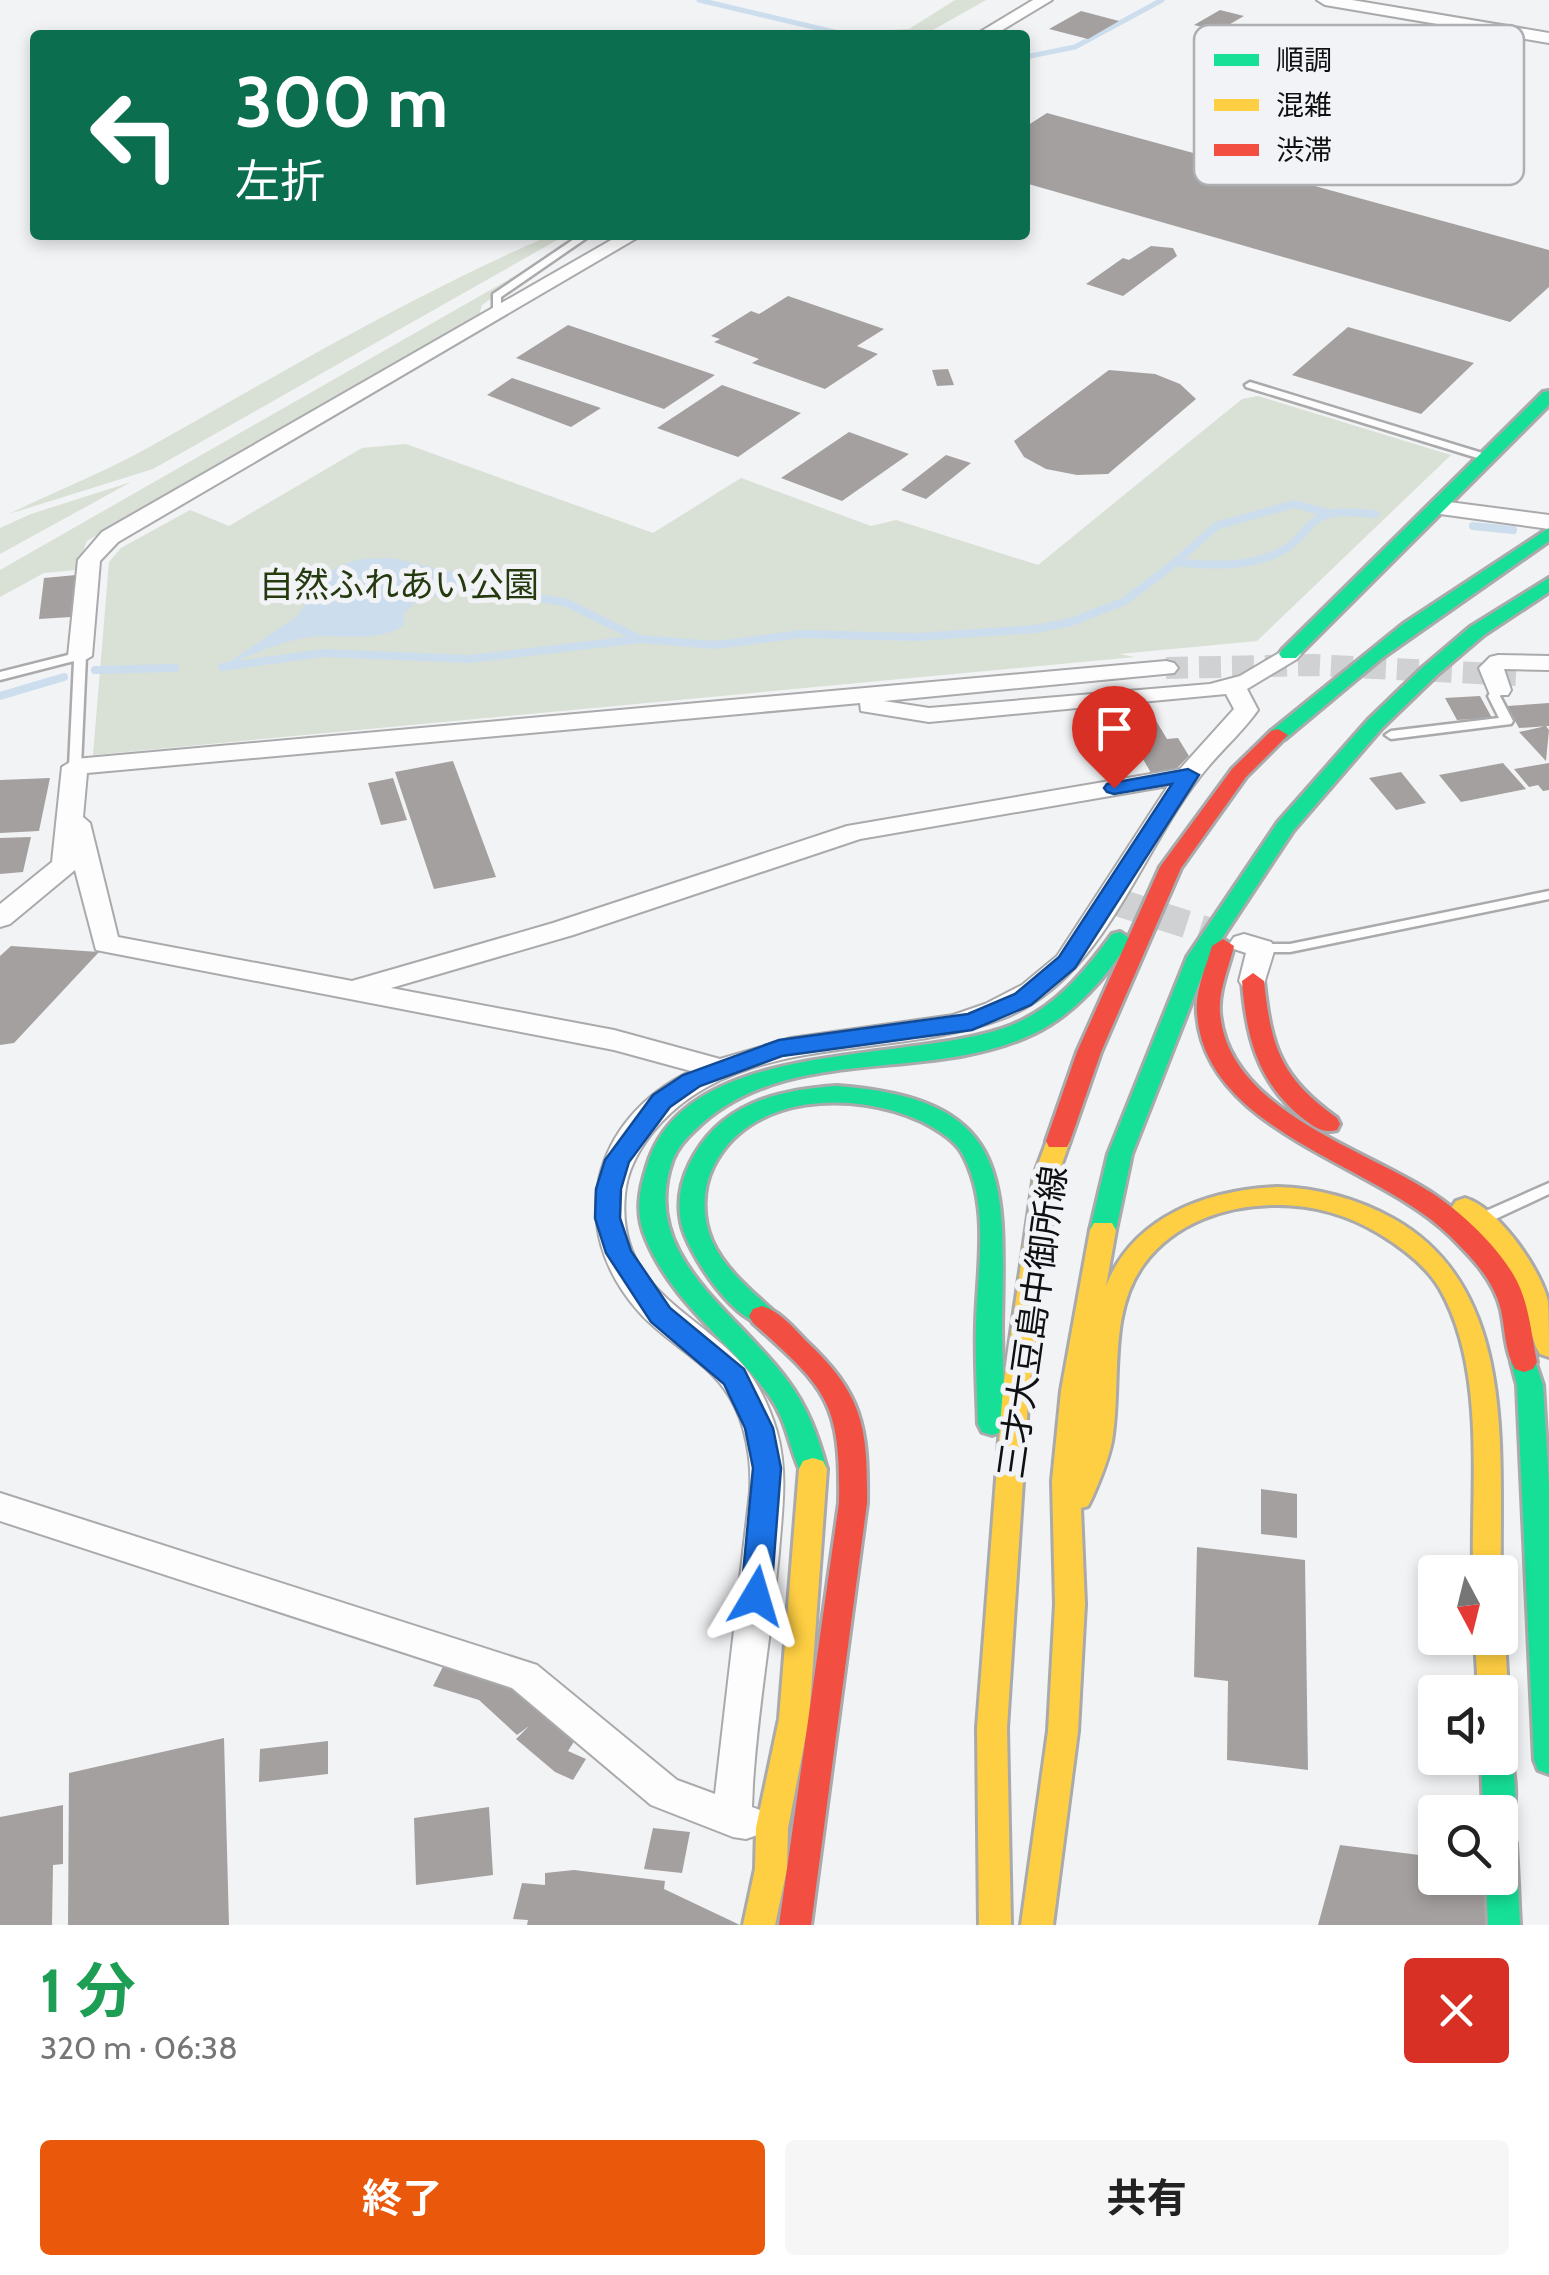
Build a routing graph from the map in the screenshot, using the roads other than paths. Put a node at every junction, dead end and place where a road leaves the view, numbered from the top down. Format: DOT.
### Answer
graph roads {
  1 [pos="1044,0"];
  2 [pos="1325,0"];
  3 [pos="1479,25"];
  4 [pos="992,30"];
  5 [pos="579,240"];
  6 [pos="623,240"];
  7 [pos="496,313"];
  8 [pos="1250,385"];
  9 [pos="1549,396"];
  10 [pos="1489,458"];
  11 [pos="1440,508"];
  12 [pos="1549,522"];
  13 [pos="1549,533"];
  14 [pos="1549,584"];
  15 [pos="1290,654"];
  16 [pos="80,656"];
  17 [pos="1549,663"];
  18 [pos="1166,668"];
  19 [pos="0,676"];
  20 [pos="1549,676"];
  21 [pos="1507,682"];
  22 [pos="1232,686"];
  23 [pos="829,699"];
  24 [pos="1391,735"];
  25 [pos="76,767"];
  26 [pos="1188,775"];
  27 [pos="72,800"];
  28 [pos="1172,867"];
  29 [pos="1549,895"];
  30 [pos="1238,896"];
  31 [pos="0,918"];
  32 [pos="1253,946"];
  33 [pos="1254,981"];
  34 [pos="350,991"];
  35 [pos="722,1069"];
  36 [pos="1549,1188"];
  37 [pos="1484,1219"];
  38 [pos="1549,1347"];
  39 [pos="1009,1479"];
  40 [pos="0,1507"];
  41 [pos="1068,1518"];
  42 [pos="1486,1555"];
  43 [pos="1549,1760"];
  44 [pos="810,1815"];
  45 [pos="733,1820"];
  46 [pos="772,1828"];
  47 [pos="1503,1895"];
  48 [pos="758,1925"];
  49 [pos="795,1925"];
  50 [pos="995,1925"];
  51 [pos="1037,1925"];
  52 [pos="1504,1925"];
  1 -- 4 [label="street"];
  2 -- 3 [label="street"];
  5 -- 7 [label="lane"];
  6 -- 7 [label="street"];
  7 -- 16 [label="street"];
  8 -- 10 [label="lane"];
  9 -- 10 [label="main road"];
  10 -- 11 [label="main road"];
  11 -- 12 [label="street"];
  11 -- 15 [label="main road"];
  13 -- 28 [label="main road, 三才大豆島中御所線"];
  14 -- 30 [label="main road, 三才大豆島中御所線"];
  15 -- 22 [label="street"];
  16 -- 19 [label="lane"];
  16 -- 25 [label="lane"];
  17 -- 21 [label="street"];
  18 -- 23 [label="street"];
  20 -- 21 [label="street"];
  21 -- 24 [label="lane"];
  22 -- 23 [label="street"];
  22 -- 26 [label="street"];
  23 -- 25 [label="street"];
  25 -- 27 [label="street"];
  26 -- 34 [label="street"];
  26 -- 35 [label="street"];
  27 -- 31 [label="street"];
  27 -- 34 [label="street"];
  28 -- 39 [label="main road, 三才大豆島中御所線"];
  28 -- 46 [label="main road"];
  29 -- 32 [label="lane"];
  30 -- 41 [label="main road, 三才大豆島中御所線"];
  30 -- 43 [label="main road"];
  32 -- 33 [label="street"];
  33 -- 37 [label="main road"];
  34 -- 35 [label="street"];
  35 -- 45 [label="street"];
  36 -- 37 [label="lane"];
  37 -- 38 [label="main road"];
  39 -- 44 [label="main road"];
  39 -- 50 [label="main road, 三才大豆島中御所線"];
  40 -- 45 [label="street"];
  41 -- 42 [label="main road"];
  41 -- 51 [label="main road, 三才大豆島中御所線"];
  44 -- 46 [label="street"];
  44 -- 49 [label="main road"];
  45 -- 46 [label="street"];
  46 -- 48 [label="main road"];
  47 -- 52 [label="main road"];
}
